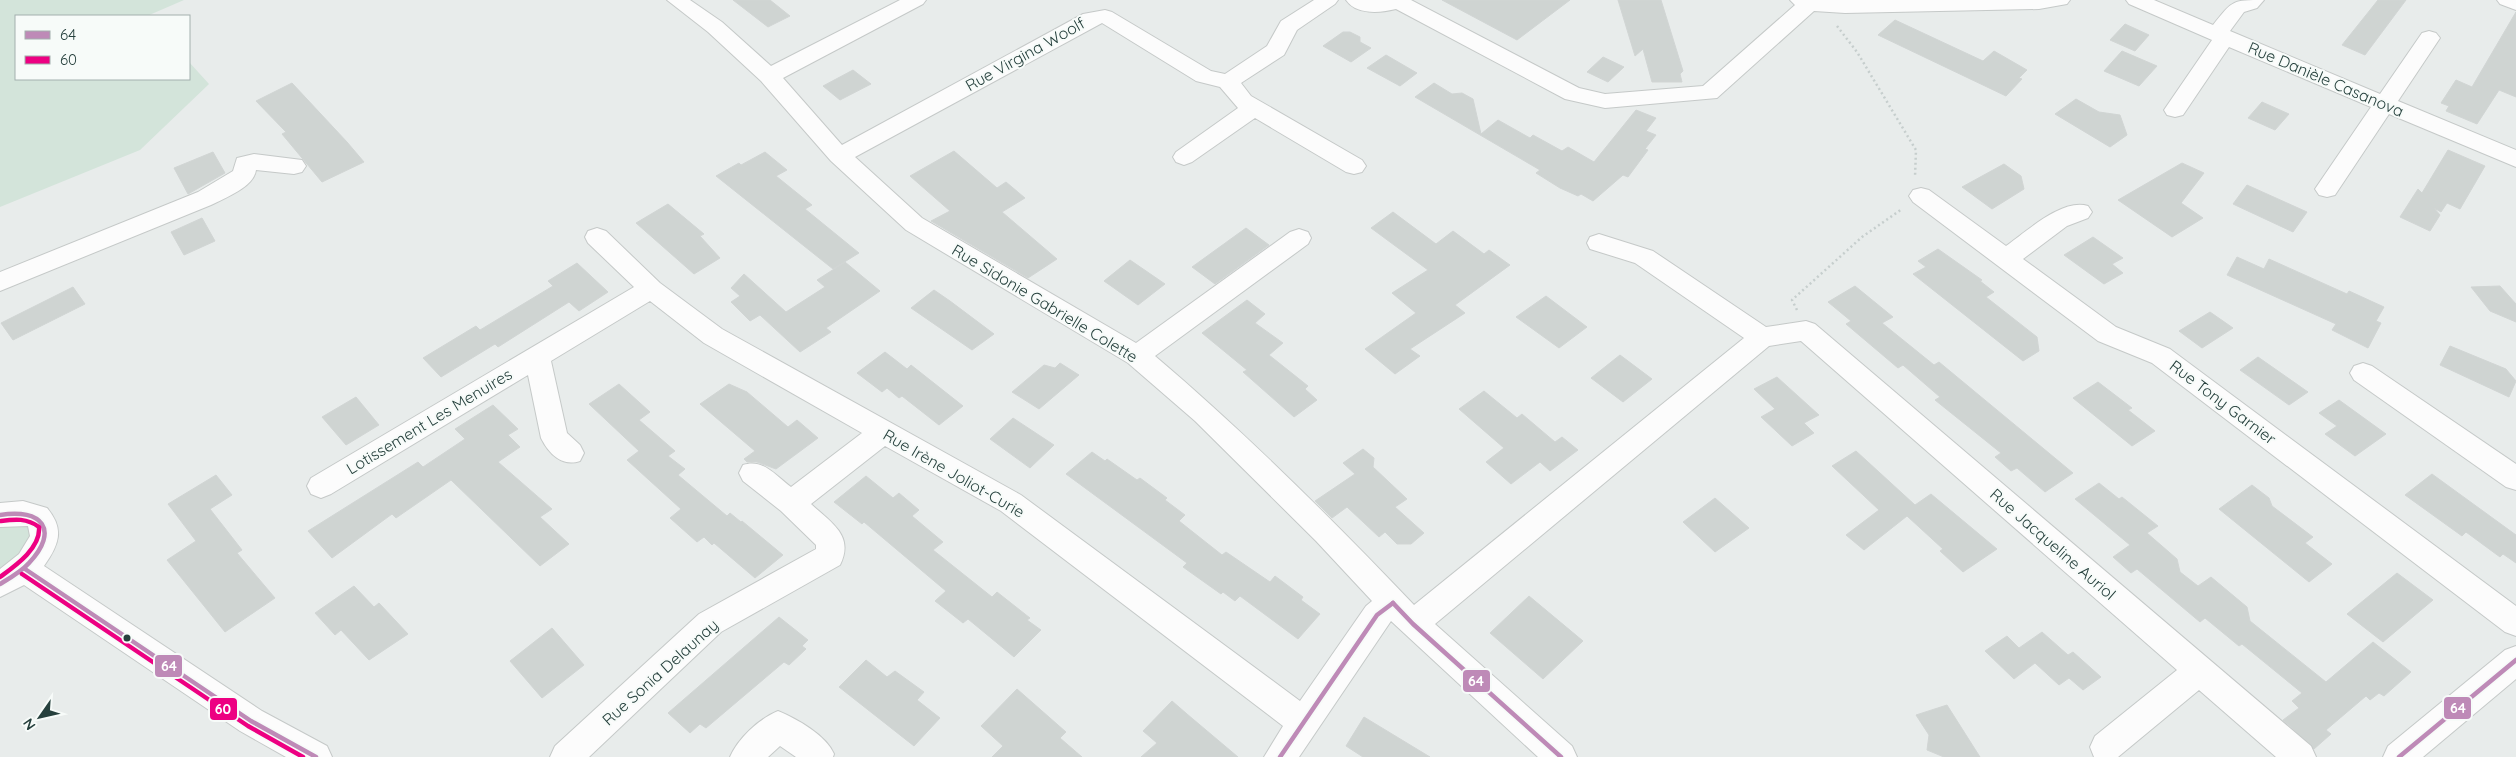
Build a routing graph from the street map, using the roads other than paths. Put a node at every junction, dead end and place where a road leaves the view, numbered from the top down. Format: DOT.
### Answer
graph roads {
  1 [pos="677,0"];
  2 [pos="916,0"];
  3 [pos="1328,0"];
  4 [pos="1356,0"];
  5 [pos="2058,0"];
  6 [pos="2136,0"];
  7 [pos="2254,0"];
  8 [pos="2507,0"];
  9 [pos="1398,1"];
  10 [pos="1810,3"];
  11 [pos="2516,4"];
  12 [pos="2222,35"];
  13 [pos="2429,38"];
  14 [pos="769,76"];
  15 [pos="1228,82"];
  16 [pos="2387,104"];
  17 [pos="1255,108"];
  18 [pos="2176,110"];
  19 [pos="840,156"];
  20 [pos="1184,157"];
  21 [pos="2516,159"];
  22 [pos="294,166"];
  23 [pos="1354,166"];
  24 [pos="2327,189"];
  25 [pos="1917,190"];
  26 [pos="205,198"];
  27 [pos="2080,212"];
  28 [pos="596,237"];
  29 [pos="1299,238"];
  30 [pos="1599,243"];
  31 [pos="2006,259"];
  32 [pos="0,282"];
  33 [pos="651,290"];
  34 [pos="1762,337"];
  35 [pos="1137,356"];
  36 [pos="537,357"];
  37 [pos="2362,373"];
  38 [pos="883,432"];
  39 [pos="570,453"];
  40 [pos="753,473"];
  41 [pos="2516,479"];
  42 [pos="321,486"];
  43 [pos="791,503"];
  44 [pos="0,515"];
  45 [pos="12,577"];
  46 [pos="1403,614"];
  47 [pos="2516,623"];
  48 [pos="2516,660"];
  49 [pos="2200,670"];
  50 [pos="1304,723"];
  51 [pos="2106,747"];
  52 [pos="818,754"];
  53 [pos="316,757"];
  54 [pos="566,757"];
  55 [pos="746,757"];
  56 [pos="1280,757"];
  57 [pos="1561,757"];
  58 [pos="2300,757"];
  59 [pos="2399,757"];
  1 -- 14 [label="street, Rue Sidonie Gabrielle Colette"];
  2 -- 14 [label="street"];
  3 -- 15 [label="street"];
  4 -- 9 [label="street"];
  5 -- 10 [label="street"];
  6 -- 12 [label="street, Rue Danièle Casanova"];
  7 -- 12 [label="street"];
  8 -- 11 [label="street"];
  9 -- 10 [label="street"];
  12 -- 16 [label="street, Rue Danièle Casanova"];
  12 -- 18 [label="street"];
  13 -- 16 [label="street"];
  14 -- 19 [label="street, Rue Sidonie Gabrielle Colette"];
  15 -- 17 [label="street"];
  15 -- 19 [label="street, Rue Virgina Woolf"];
  16 -- 21 [label="street, Rue Danièle Casanova"];
  16 -- 24 [label="street"];
  17 -- 20 [label="street"];
  17 -- 23 [label="street"];
  19 -- 35 [label="street, Rue Sidonie Gabrielle Colette"];
  22 -- 26 [label="street"];
  25 -- 31 [label="street, Rue Tony Garnier"];
  26 -- 32 [label="street"];
  27 -- 31 [label="street"];
  28 -- 33 [label="street, Rue Irène Joliot-Curie"];
  29 -- 35 [label="street"];
  30 -- 34 [label="street"];
  31 -- 47 [label="street, Rue Tony Garnier"];
  33 -- 36 [label="street, Lotissement Les Menuires"];
  33 -- 38 [label="street, Rue Irène Joliot-Curie"];
  34 -- 46 [label="street"];
  34 -- 49 [label="street, Rue Jacqueline Auriol"];
  35 -- 46 [label="street, Rue Sidonie Gabrielle Colette"];
  36 -- 39 [label="street"];
  36 -- 42 [label="street, Lotissement Les Menuires"];
  37 -- 41 [label="street"];
  38 -- 43 [label="street"];
  38 -- 50 [label="street, Rue Irène Joliot-Curie"];
  40 -- 43 [label="street, Rue Sonia Delaunay"];
  43 -- 54 [label="street, Rue Sonia Delaunay"];
  44 -- 45 [label="street"];
  45 -- 53 [label="street"];
  46 -- 50 [label="street"];
  46 -- 57 [label="street, Rue Sidonie Gabrielle Colette"];
  48 -- 59 [label="street"];
  49 -- 51 [label="street"];
  49 -- 58 [label="street, Rue Jacqueline Auriol"];
  50 -- 56 [label="street"];
  52 -- 55 [label="street"];
}
